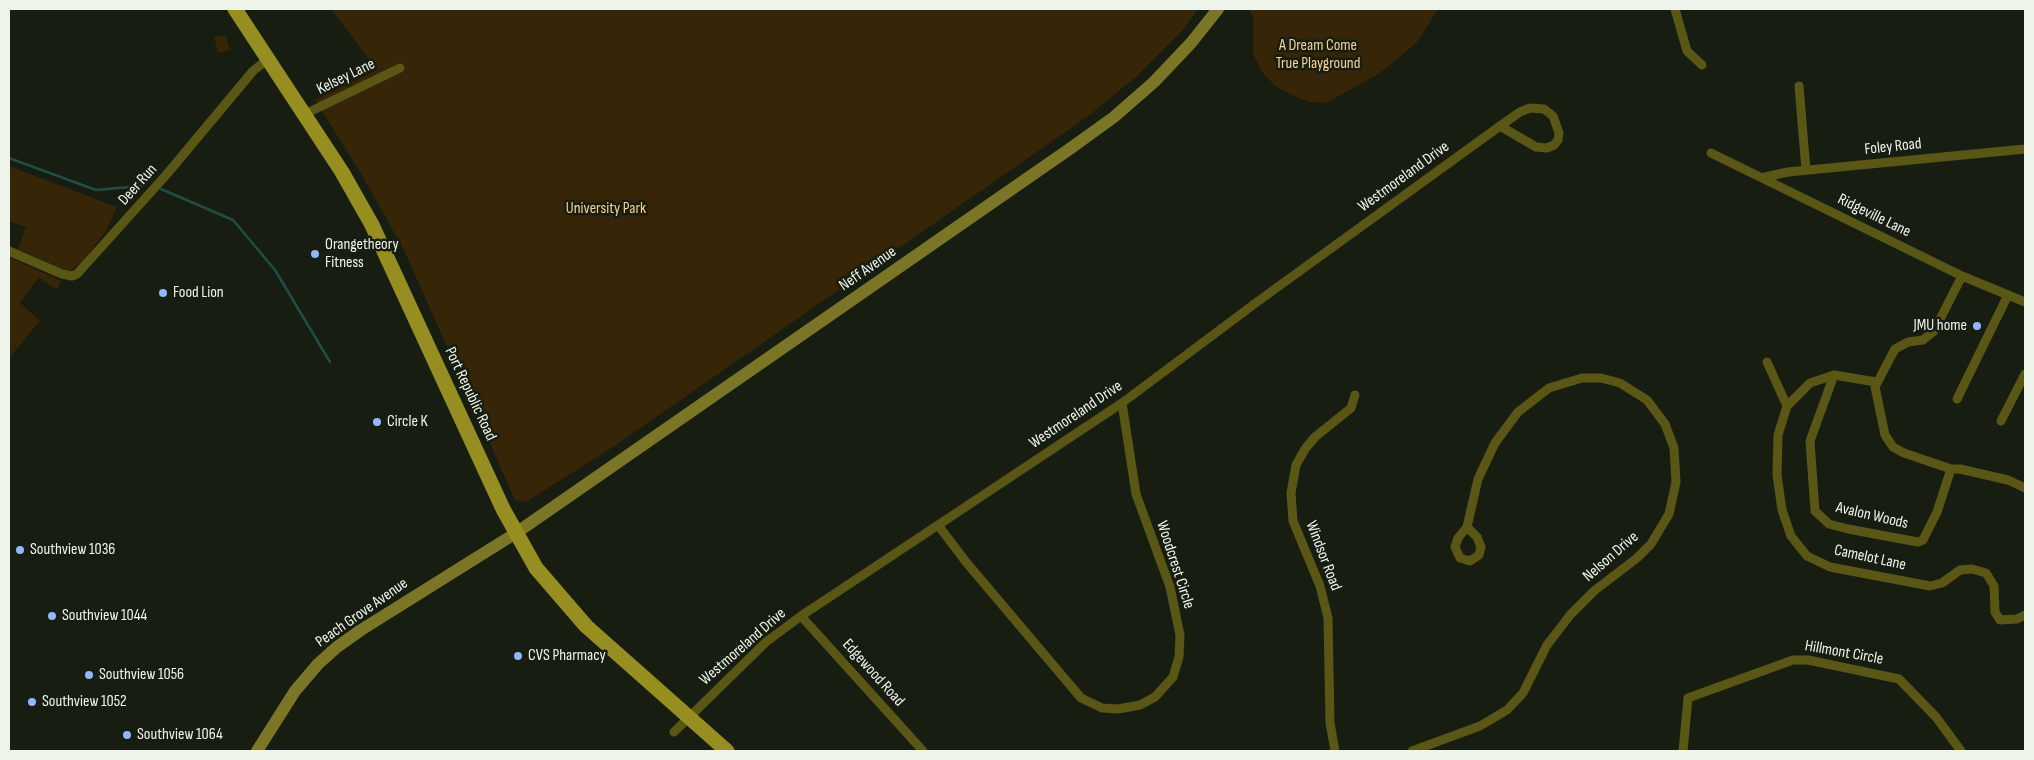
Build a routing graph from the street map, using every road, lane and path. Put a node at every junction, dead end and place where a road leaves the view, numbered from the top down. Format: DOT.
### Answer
graph roads {
  1 [pos="235,9"];
  2 [pos="1218,9"];
  3 [pos="1675,9"];
  4 [pos="268,60"];
  5 [pos="1702,64"];
  6 [pos="400,68"];
  7 [pos="1799,86"];
  8 [pos="305,114"];
  9 [pos="1500,126"];
  10 [pos="2025,149"];
  11 [pos="1711,153"];
  12 [pos="1806,170"];
  13 [pos="1765,177"];
  14 [pos="9,251"];
  15 [pos="1962,276"];
  16 [pos="2008,295"];
  17 [pos="2025,302"];
  18 [pos="1767,362"];
  19 [pos="2025,374"];
  20 [pos="1834,375"];
  21 [pos="1876,382"];
  22 [pos="1355,395"];
  23 [pos="1957,399"];
  24 [pos="1122,403"];
  25 [pos="1787,406"];
  26 [pos="2000,421"];
  27 [pos="1951,469"];
  28 [pos="2025,488"];
  29 [pos="938,525"];
  30 [pos="1467,527"];
  31 [pos="516,533"];
  32 [pos="2025,615"];
  33 [pos="801,616"];
  34 [pos="688,716"];
  35 [pos="674,732"];
  36 [pos="257,751"];
  37 [pos="727,751"];
  38 [pos="923,751"];
  39 [pos="1335,751"];
  40 [pos="1412,751"];
  41 [pos="1683,751"];
  42 [pos="1961,751"];
  1 -- 4 [label="main road, Port Republic Road"];
  2 -- 31 [label="main road, Neff Avenue"];
  3 -- 5 [label="street"];
  4 -- 8 [label="main road, Port Republic Road"];
  4 -- 14 [label="street, Deer Run"];
  6 -- 8 [label="street, Kelsey Lane"];
  7 -- 12 [label="street"];
  8 -- 31 [label="main road, Port Republic Road"];
  9 -- 9 [label="street, Westmoreland Drive"];
  9 -- 24 [label="street, Westmoreland Drive"];
  10 -- 12 [label="street, Foley Road"];
  11 -- 13 [label="street, Ridgeville Lane"];
  12 -- 13 [label="street, Foley Road"];
  13 -- 15 [label="street, Ridgeville Lane"];
  15 -- 16 [label="street, Ridgeville Lane"];
  15 -- 21 [label="street"];
  16 -- 17 [label="street, Ridgeville Lane"];
  16 -- 23 [label="street"];
  18 -- 25 [label="street"];
  19 -- 26 [label="street"];
  20 -- 21 [label="street, Camelot Lane"];
  20 -- 25 [label="street, Camelot Lane"];
  20 -- 27 [label="street, Avalon Woods"];
  21 -- 27 [label="street"];
  22 -- 39 [label="street, Windsor Road"];
  24 -- 29 [label="street, Westmoreland Drive"];
  24 -- 29 [label="street, Woodcrest Circle"];
  25 -- 32 [label="street, Camelot Lane"];
  27 -- 28 [label="street"];
  29 -- 33 [label="street, Westmoreland Drive"];
  30 -- 40 [label="street, Nelson Drive"];
  31 -- 34 [label="main road, Port Republic Road"];
  31 -- 36 [label="main road, Peach Grove Avenue"];
  33 -- 34 [label="street, Westmoreland Drive"];
  33 -- 38 [label="street, Edgewood Road"];
  34 -- 35 [label="street, Westmoreland Drive"];
  34 -- 37 [label="main road, Port Republic Road"];
  41 -- 42 [label="street, Hillmont Circle"];
}
